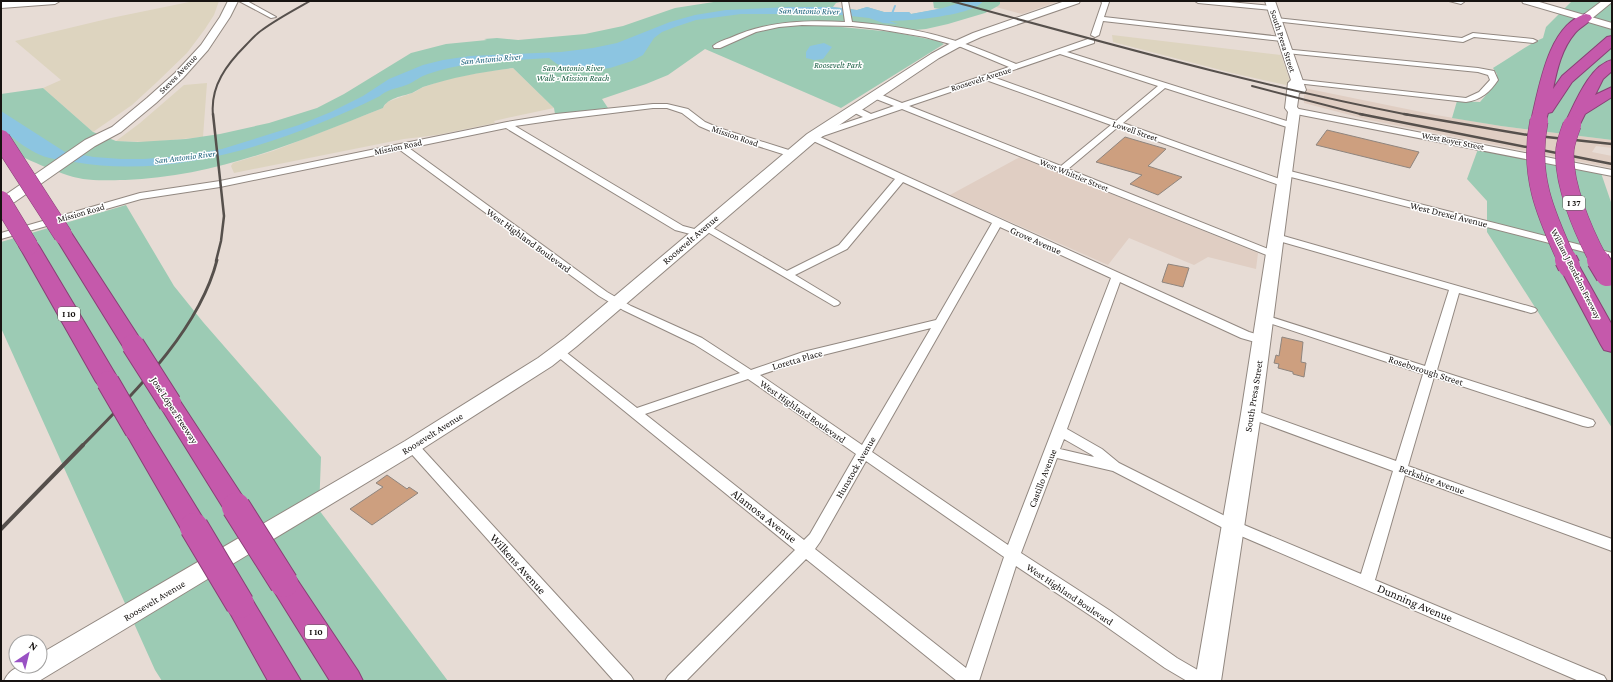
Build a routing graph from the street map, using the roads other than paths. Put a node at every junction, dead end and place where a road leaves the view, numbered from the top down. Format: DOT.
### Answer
graph roads {
  1 [pos="1,1"];
  2 [pos="55,1"];
  3 [pos="233,1"];
  4 [pos="242,1"];
  5 [pos="1075,1"];
  6 [pos="1106,1"];
  7 [pos="1198,1"];
  8 [pos="1452,1"];
  9 [pos="1526,1"];
  10 [pos="1608,1"];
  11 [pos="31,2"];
  12 [pos="1461,2"];
  13 [pos="845,3"];
  14 [pos="1,5"];
  15 [pos="1271,5"];
  16 [pos="273,17"];
  17 [pos="1586,18"];
  18 [pos="1100,19"];
  19 [pos="1276,20"];
  20 [pos="849,22"];
  21 [pos="1612,26"];
  22 [pos="1282,39"];
  23 [pos="1612,40"];
  24 [pos="1533,41"];
  25 [pos="957,44"];
  26 [pos="717,46"];
  27 [pos="1286,51"];
  28 [pos="1060,52"];
  29 [pos="1612,64"];
  30 [pos="1016,67"];
  31 [pos="985,77"];
  32 [pos="1296,81"];
  33 [pos="1164,85"];
  34 [pos="1612,91"];
  35 [pos="874,95"];
  36 [pos="901,106"];
  37 [pos="854,109"];
  38 [pos="870,117"];
  39 [pos="1576,118"];
  40 [pos="1294,119"];
  41 [pos="1539,121"];
  42 [pos="1117,124"];
  43 [pos="507,125"];
  44 [pos="812,137"];
  45 [pos="1,139"];
  46 [pos="402,146"];
  47 [pos="792,154"];
  48 [pos="59,170"];
  49 [pos="1062,170"];
  50 [pos="1612,173"];
  51 [pos="902,178"];
  52 [pos="1286,178"];
  53 [pos="1,200"];
  54 [pos="1,205"];
  55 [pos="1,217"];
  56 [pos="998,222"];
  57 [pos="701,230"];
  58 [pos="1,236"];
  59 [pos="1275,246"];
  60 [pos="1610,271"];
  61 [pos="787,275"];
  62 [pos="1117,276"];
  63 [pos="1455,288"];
  64 [pos="617,302"];
  65 [pos="834,303"];
  66 [pos="1531,310"];
  67 [pos="1264,318"];
  68 [pos="940,322"];
  69 [pos="1262,340"];
  70 [pos="1612,345"];
  71 [pos="558,352"];
  72 [pos="1429,372"];
  73 [pos="749,374"];
  74 [pos="635,413"];
  75 [pos="1251,414"];
  76 [pos="1588,423"];
  77 [pos="1060,430"];
  78 [pos="412,446"];
  79 [pos="863,452"];
  80 [pos="1052,452"];
  81 [pos="1117,467"];
  82 [pos="1400,468"];
  83 [pos="1232,526"];
  84 [pos="1612,545"];
  85 [pos="806,549"];
  86 [pos="1012,555"];
  87 [pos="1366,582"];
  88 [pos="17,681"];
  89 [pos="285,681"];
  90 [pos="347,681"];
  91 [pos="625,681"];
  92 [pos="674,681"];
  93 [pos="970,681"];
  94 [pos="1202,681"];
  95 [pos="1208,681"];
  96 [pos="1598,681"];
  1 -- 11 [label="main road"];
  2 -- 11 [label="main road"];
  3 -- 48 [label="main road, Steves Avenue"];
  4 -- 16 [label="street"];
  5 -- 25 [label="main road, Roosevelt Avenue"];
  6 -- 18 [label="street"];
  7 -- 15 [label="street"];
  8 -- 12 [label="street"];
  9 -- 17 [label="street"];
  10 -- 17 [label="main road"];
  11 -- 14 [label="main road"];
  13 -- 20 [label="street"];
  15 -- 19 [label="main road, South Presa Street"];
  17 -- 21 [label="street"];
  17 -- 41 [label="highway"];
  18 -- 22 [label="street"];
  18 -- 28 [label="street, Roosevelt Avenue"];
  19 -- 22 [label="main road, South Presa Street"];
  19 -- 24 [label="street"];
  20 -- 25 [label="street"];
  20 -- 26 [label="street"];
  22 -- 27 [label="main road, South Presa Street"];
  23 -- 41 [label="highway, William J Bordelon Freeway"];
  25 -- 30 [label="street"];
  25 -- 35 [label="main road, Roosevelt Avenue"];
  27 -- 32 [label="main road, South Presa Street"];
  27 -- 32 [label="street"];
  28 -- 30 [label="street, Roosevelt Avenue"];
  28 -- 33 [label="street, West Boyer Street"];
  29 -- 39 [label="highway, I 37"];
  30 -- 31 [label="street, Roosevelt Avenue"];
  31 -- 36 [label="street, Roosevelt Avenue"];
  31 -- 42 [label="street, Lowell Street"];
  32 -- 40 [label="main road, South Presa Street"];
  33 -- 40 [label="street, West Boyer Street"];
  33 -- 42 [label="street"];
  34 -- 39 [label="highway"];
  35 -- 36 [label="street, West Whittier Street"];
  35 -- 37 [label="main road, Roosevelt Avenue"];
  36 -- 38 [label="street, Roosevelt Avenue"];
  36 -- 49 [label="street, West Whittier Street"];
  37 -- 38 [label="street"];
  37 -- 44 [label="main road, Roosevelt Avenue"];
  38 -- 44 [label="street, Roosevelt Avenue"];
  39 -- 60 [label="highway, I 37, bridge"];
  40 -- 50 [label="street, West Boyer Street"];
  40 -- 52 [label="main road, South Presa Street"];
  41 -- 70 [label="highway, William J Bordelon Freeway, bridge"];
  42 -- 49 [label="street"];
  42 -- 52 [label="street, Lowell Street"];
  43 -- 46 [label="street, Mission Road"];
  43 -- 47 [label="street, Mission Road"];
  43 -- 57 [label="street"];
  44 -- 47 [label="main road, Roosevelt Avenue"];
  44 -- 51 [label="street, Grove Avenue"];
  45 -- 90 [label="highway, José López Freeway / I 10, bridge"];
  46 -- 58 [label="street, Mission Road"];
  46 -- 64 [label="street, West Highland Boulevard"];
  47 -- 57 [label="main road, Roosevelt Avenue"];
  48 -- 54 [label="main road, Steves Avenue"];
  48 -- 55 [label="main road, Steves Avenue"];
  49 -- 59 [label="street, West Whittier Street"];
  51 -- 56 [label="street, Grove Avenue"];
  51 -- 61 [label="street"];
  52 -- 59 [label="main road, South Presa Street"];
  52 -- 60 [label="street, West Drexel Avenue"];
  53 -- 89 [label="highway, I 10, bridge"];
  56 -- 62 [label="street, Grove Avenue"];
  56 -- 68 [label="street, Hunstock Avenue"];
  57 -- 61 [label="street"];
  57 -- 64 [label="main road, Roosevelt Avenue"];
  59 -- 63 [label="street, West Whittier Street"];
  59 -- 67 [label="main road, South Presa Street"];
  61 -- 65 [label="street"];
  62 -- 69 [label="street, Grove Avenue"];
  62 -- 77 [label="street, Castillo Avenue"];
  63 -- 66 [label="street, West Whittier Street"];
  63 -- 72 [label="street"];
  64 -- 71 [label="main road, Roosevelt Avenue"];
  64 -- 73 [label="street, West Highland Boulevard"];
  67 -- 69 [label="main road, South Presa Street"];
  67 -- 72 [label="street, Roseborough Street"];
  68 -- 73 [label="street, Loretta Place"];
  68 -- 79 [label="street, Hunstock Avenue"];
  69 -- 75 [label="main road, South Presa Street"];
  71 -- 74 [label="street, Alamosa Avenue"];
  71 -- 78 [label="main road, Roosevelt Avenue"];
  72 -- 76 [label="street, Roseborough Street"];
  72 -- 82 [label="street"];
  73 -- 74 [label="street, Loretta Place"];
  73 -- 79 [label="street, West Highland Boulevard"];
  74 -- 85 [label="street, Alamosa Avenue"];
  75 -- 82 [label="street, Berkshire Avenue"];
  75 -- 83 [label="main road, South Presa Street"];
  77 -- 80 [label="street, Castillo Avenue"];
  77 -- 81 [label="street"];
  78 -- 88 [label="main road, Roosevelt Avenue"];
  78 -- 91 [label="street, Wilkens Avenue"];
  79 -- 85 [label="street, Hunstock Avenue"];
  79 -- 86 [label="street, West Highland Boulevard"];
  80 -- 81 [label="street"];
  80 -- 86 [label="street, Castillo Avenue"];
  81 -- 83 [label="street, Dunning Avenue"];
  82 -- 84 [label="street, Berkshire Avenue"];
  82 -- 87 [label="street"];
  83 -- 87 [label="street, Dunning Avenue"];
  83 -- 95 [label="main road, South Presa Street"];
  85 -- 92 [label="street, Hunstock Avenue"];
  85 -- 93 [label="street, Alamosa Avenue"];
  86 -- 93 [label="street, Castillo Avenue"];
  86 -- 94 [label="street, West Highland Boulevard"];
  87 -- 96 [label="street, Dunning Avenue"];
}
